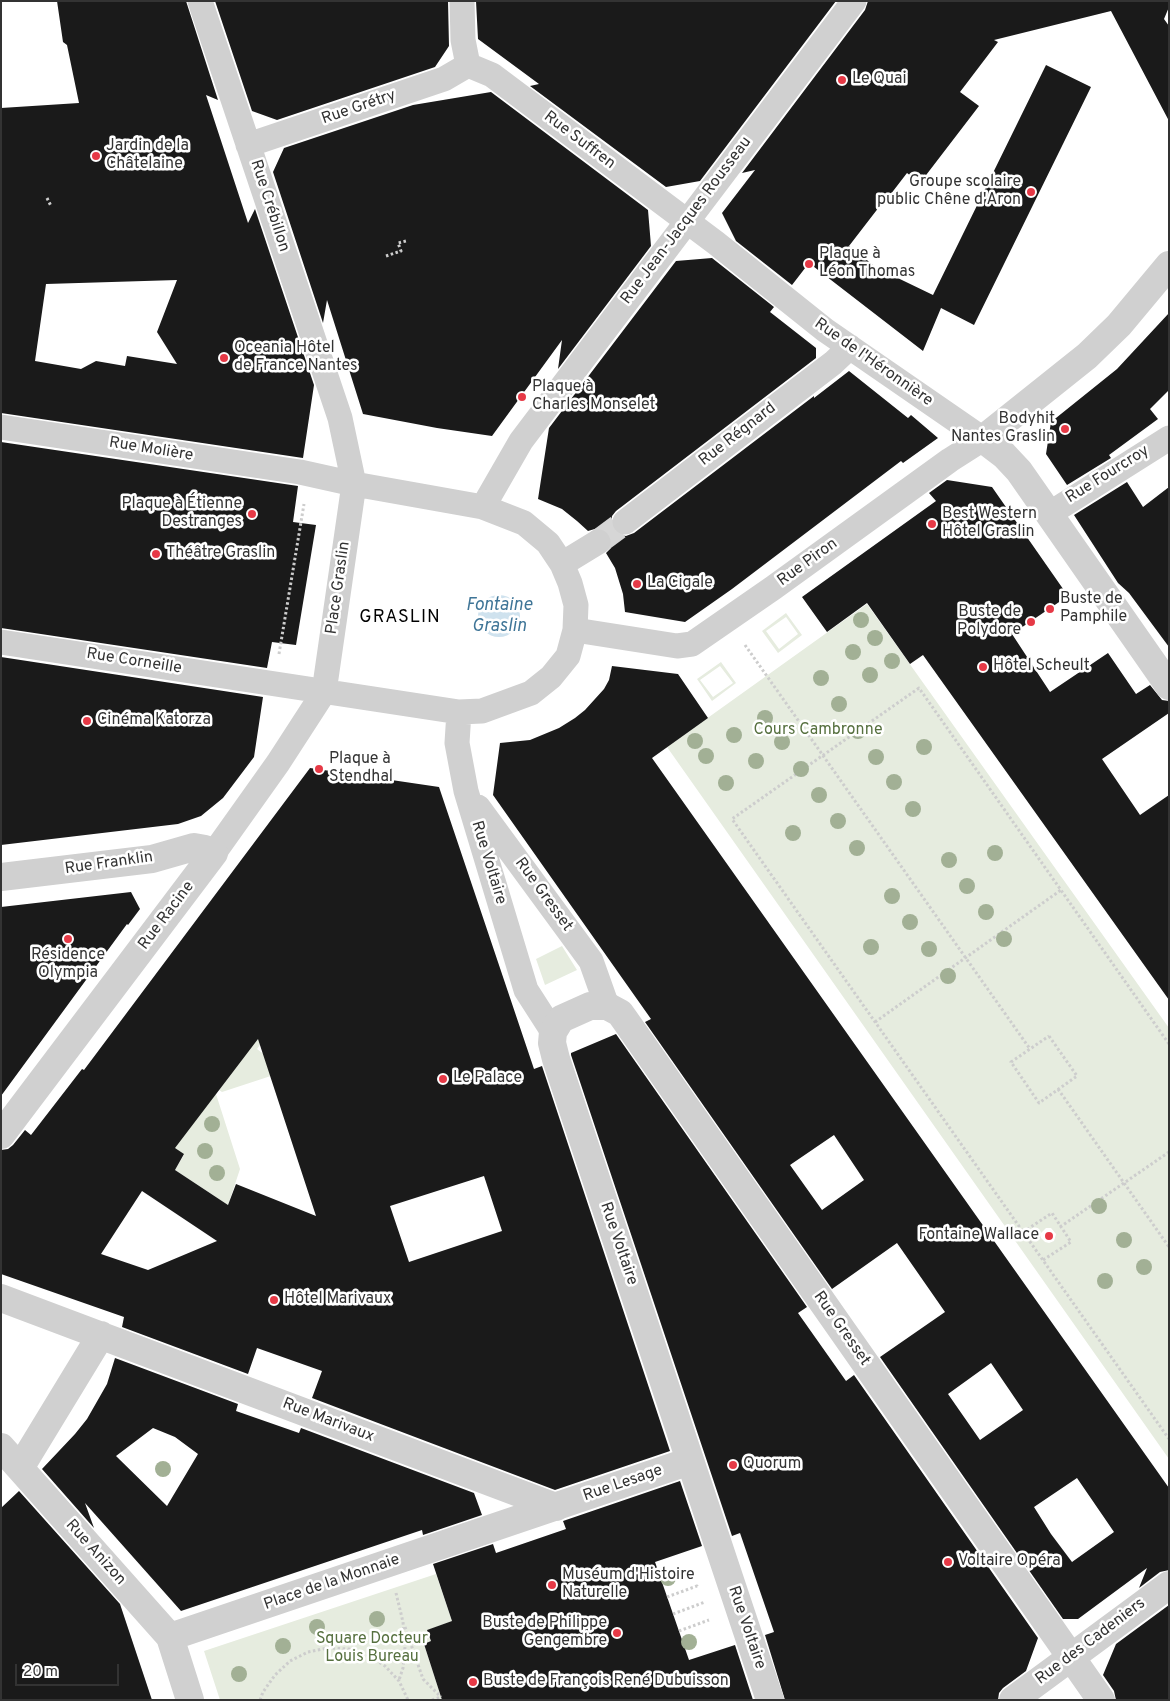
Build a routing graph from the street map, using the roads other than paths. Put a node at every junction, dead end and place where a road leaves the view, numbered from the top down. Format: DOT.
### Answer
graph roads {
  1 [pos="200,1"];
  2 [pos="462,1"];
  3 [pos="854,1"];
  4 [pos="468,65"];
  5 [pos="248,145"];
  6 [pos="686,222"];
  7 [pos="1169,266"];
  8 [pos="850,348"];
  9 [pos="337,410"];
  10 [pos="1,428"];
  11 [pos="1169,438"];
  12 [pos="983,439"];
  13 [pos="354,484"];
  14 [pos="483,507"];
  15 [pos="1049,514"];
  16 [pos="625,522"];
  17 [pos="598,542"];
  18 [pos="562,564"];
  19 [pos="575,630"];
  20 [pos="1,642"];
  21 [pos="1169,686"];
  22 [pos="324,692"];
  23 [pos="459,712"];
  24 [pos="466,791"];
  25 [pos="214,854"];
  26 [pos="1,878"];
  27 [pos="607,1006"];
  28 [pos="553,1032"];
  29 [pos="1,1135"];
  30 [pos="1,1298"];
  31 [pos="101,1335"];
  32 [pos="1,1447"];
  33 [pos="690,1461"];
  34 [pos="20,1468"];
  35 [pos="556,1507"];
  36 [pos="1169,1585"];
  37 [pos="170,1637"];
  38 [pos="1071,1657"];
  39 [pos="190,1700"];
  40 [pos="770,1700"];
  41 [pos="1013,1700"];
  42 [pos="1101,1700"];
  1 -- 5 [label="street, Rue Crébillon"];
  2 -- 4 [label="street"];
  3 -- 6 [label="street, Rue Jean-Jacques Rousseau"];
  4 -- 5 [label="street, Rue Grétry"];
  4 -- 6 [label="street, Rue Suffren"];
  5 -- 9 [label="street, Rue Crébillon"];
  6 -- 8 [label="street, Rue de l'Héronnière"];
  6 -- 14 [label="street, Rue Jean-Jacques Rousseau"];
  7 -- 12 [label="street"];
  8 -- 12 [label="street, Rue de l'Héronnière"];
  8 -- 16 [label="street, Rue Régnard"];
  9 -- 13 [label="street, Place Graslin"];
  10 -- 13 [label="street, Rue Molière"];
  11 -- 15 [label="street, Rue Fourcroy"];
  12 -- 15 [label="street, Rue de l'Héronnière"];
  12 -- 19 [label="street, Rue Piron"];
  13 -- 14 [label="street"];
  13 -- 22 [label="street, Place Graslin"];
  14 -- 18 [label="street"];
  15 -- 21 [label="street, Rue de l'Héronnière"];
  17 -- 18 [label="street"];
  18 -- 19 [label="street"];
  19 -- 23 [label="street"];
  20 -- 22 [label="street, Rue Corneille"];
  22 -- 23 [label="street"];
  22 -- 25 [label="street, Rue Racine"];
  23 -- 24 [label="street"];
  24 -- 27 [label="street, Rue Gresset"];
  24 -- 28 [label="street, Rue Voltaire"];
  25 -- 26 [label="street, Rue Franklin"];
  25 -- 29 [label="street, Rue Racine"];
  27 -- 28 [label="street"];
  27 -- 38 [label="street, Rue Gresset"];
  28 -- 33 [label="street, Rue Voltaire"];
  30 -- 31 [label="street, Rue Marivaux"];
  31 -- 34 [label="street"];
  31 -- 35 [label="street, Rue Marivaux"];
  32 -- 34 [label="street, Rue Anizon"];
  33 -- 35 [label="street, Rue Lesage"];
  33 -- 40 [label="street, Rue Voltaire"];
  34 -- 37 [label="street, Rue Anizon"];
  35 -- 37 [label="street, Place de la Monnaie"];
  36 -- 38 [label="street, Rue des Cadeniers"];
  37 -- 39 [label="street"];
  38 -- 41 [label="street, Rue des Cadeniers"];
  38 -- 42 [label="street, Rue Gresset"];
}
